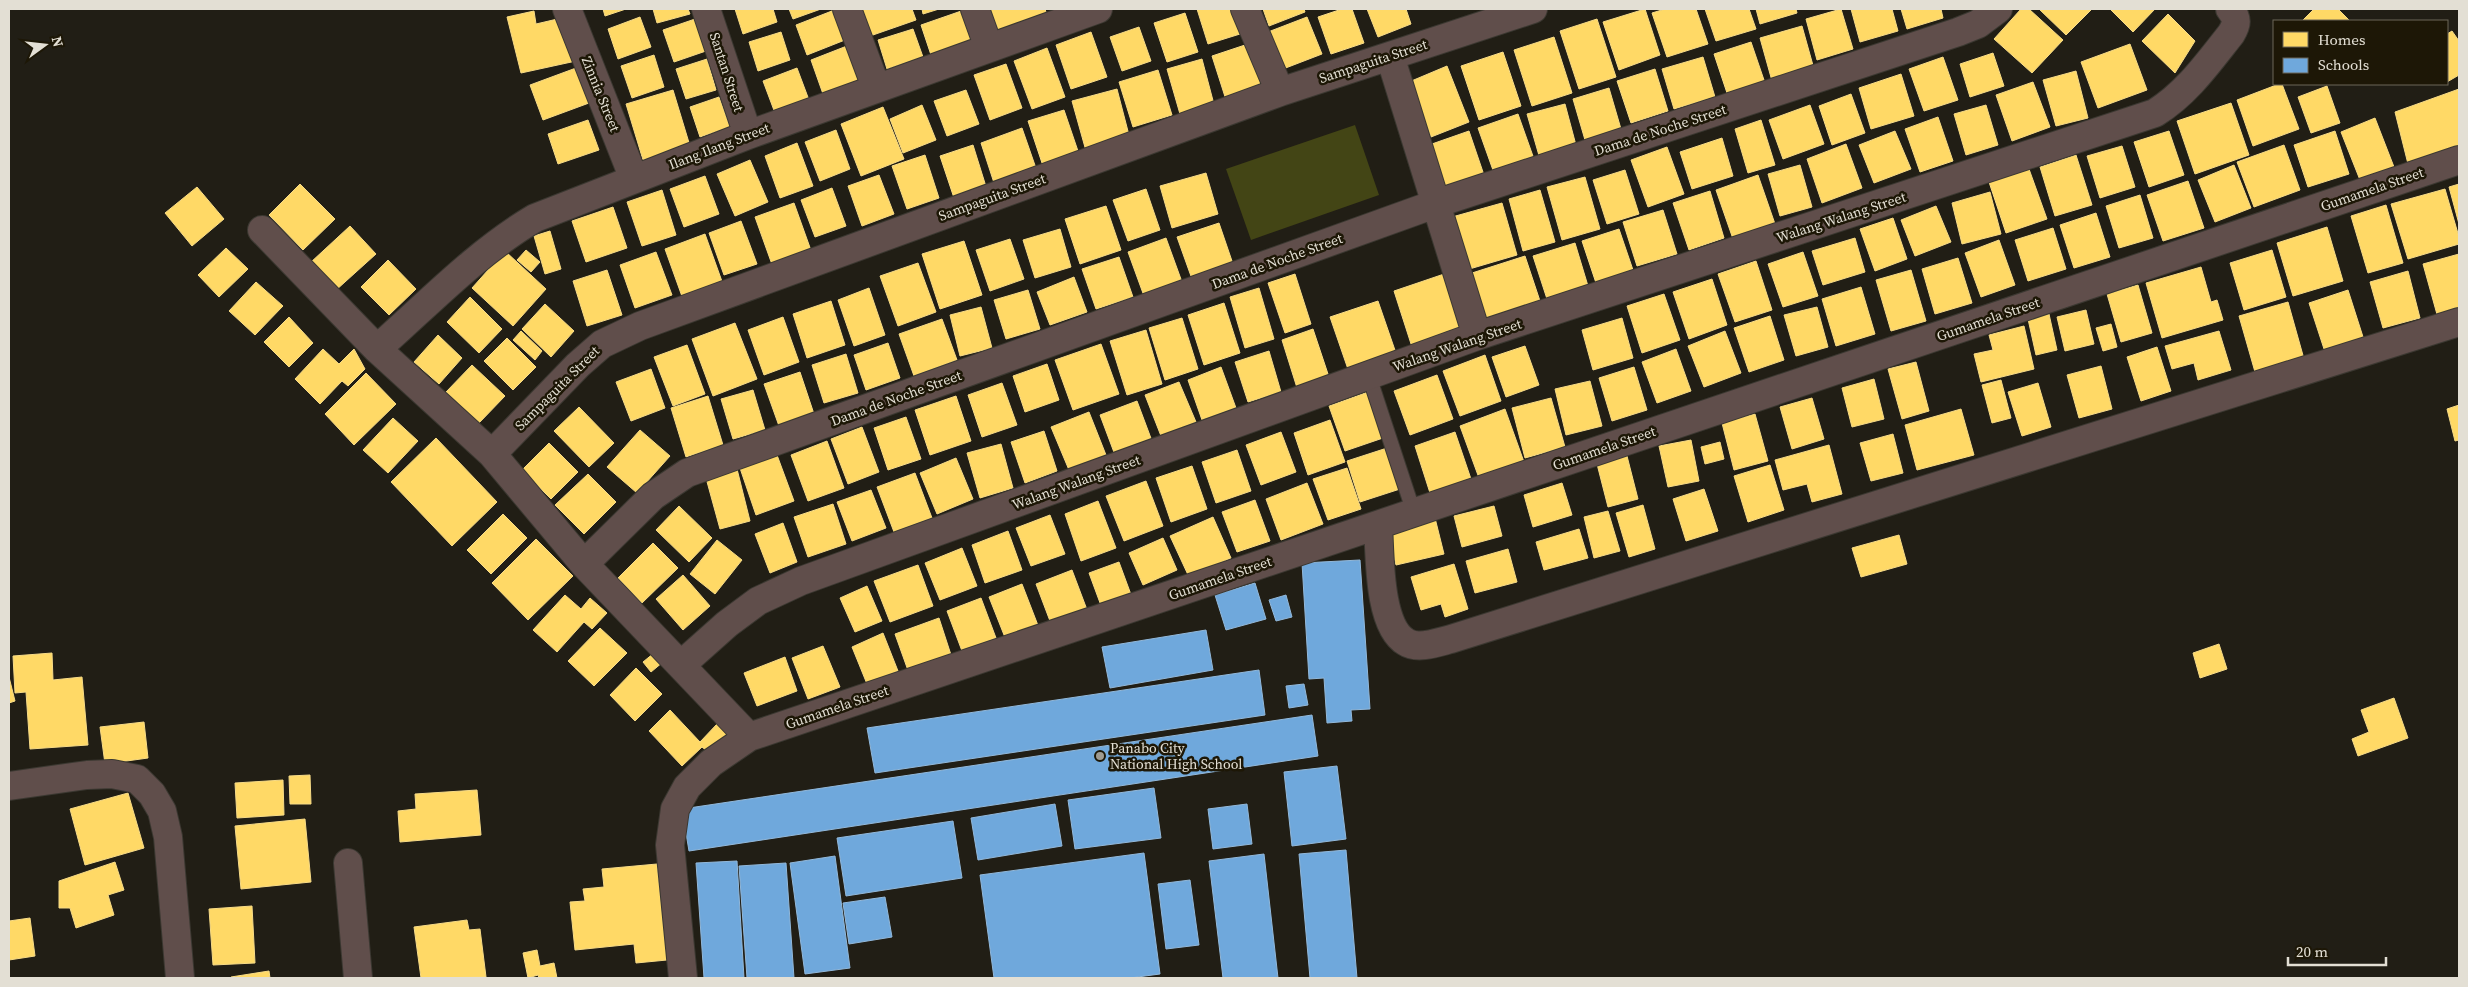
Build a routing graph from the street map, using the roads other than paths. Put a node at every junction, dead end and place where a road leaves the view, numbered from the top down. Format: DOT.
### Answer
graph roads {
  1 [pos="567,9"];
  2 [pos="706,9"];
  3 [pos="847,9"];
  4 [pos="976,9"];
  5 [pos="1098,9"];
  6 [pos="1245,9"];
  7 [pos="1533,9"];
  8 [pos="1998,9"];
  9 [pos="2230,22"];
  10 [pos="989,48"];
  11 [pos="1390,56"];
  12 [pos="876,87"];
  13 [pos="1280,92"];
  14 [pos="748,135"];
  15 [pos="2459,160"];
  16 [pos="634,179"];
  17 [pos="1435,204"];
  18 [pos="262,230"];
  19 [pos="2459,322"];
  20 [pos="1477,336"];
  21 [pos="377,349"];
  22 [pos="1369,376"];
  23 [pos="492,454"];
  24 [pos="1414,513"];
  25 [pos="1378,525"];
  26 [pos="584,564"];
  27 [pos="680,665"];
  28 [pos="749,737"];
  29 [pos="9,786"];
  30 [pos="348,863"];
  31 [pos="180,978"];
  32 [pos="358,978"];
  33 [pos="683,978"];
  1 -- 16 [label="street, Zinnia Street"];
  2 -- 14 [label="street, Santan Street"];
  3 -- 12 [label="street"];
  4 -- 10 [label="street"];
  5 -- 10 [label="street, Ilang Ilang Street"];
  6 -- 13 [label="street"];
  7 -- 11 [label="street, Sampaguita Street"];
  8 -- 17 [label="street, Dama de Noche Street"];
  9 -- 20 [label="street, Walang Walang Street"];
  10 -- 12 [label="street, Ilang Ilang Street"];
  11 -- 13 [label="street, Sampaguita Street"];
  11 -- 17 [label="street"];
  12 -- 14 [label="street, Ilang Ilang Street"];
  13 -- 23 [label="street, Sampaguita Street"];
  14 -- 16 [label="street, Ilang Ilang Street"];
  15 -- 24 [label="street, Gumamela Street"];
  16 -- 21 [label="street, Ilang Ilang Street"];
  17 -- 20 [label="street"];
  17 -- 26 [label="street, Dama de Noche Street"];
  18 -- 21 [label="street"];
  19 -- 25 [label="street"];
  20 -- 22 [label="street, Walang Walang Street"];
  21 -- 23 [label="street"];
  22 -- 24 [label="lane"];
  22 -- 27 [label="street, Walang Walang Street"];
  23 -- 26 [label="street"];
  24 -- 25 [label="street, Gumamela Street"];
  25 -- 28 [label="street, Gumamela Street"];
  26 -- 27 [label="street"];
  27 -- 28 [label="street"];
  28 -- 33 [label="street, Gumamela Street"];
  29 -- 31 [label="street"];
  30 -- 32 [label="street"];
}
